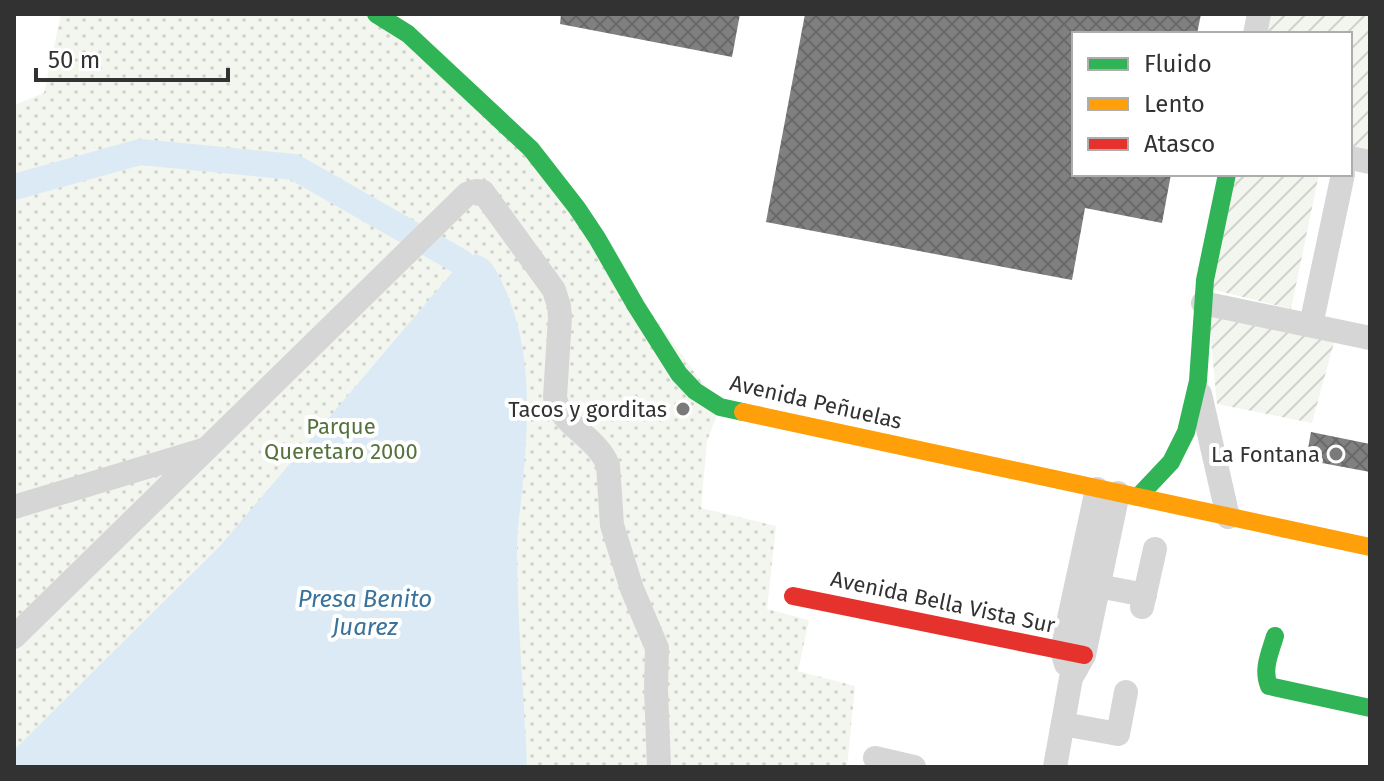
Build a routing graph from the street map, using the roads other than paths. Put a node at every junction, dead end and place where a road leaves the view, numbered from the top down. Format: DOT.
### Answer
graph roads {
  1 [pos="376,14"];
  2 [pos="1227,176"];
  3 [pos="1343,176"];
  4 [pos="1203,303"];
  5 [pos="1311,325"];
  6 [pos="1370,338"];
  7 [pos="1198,381"];
  8 [pos="207,448"];
  9 [pos="1117,493"];
  10 [pos="14,507"];
  11 [pos="1228,517"];
  12 [pos="1370,547"];
  13 [pos="1155,549"];
  14 [pos="1098,586"];
  15 [pos="793,596"];
  16 [pos="1275,636"];
  17 [pos="14,637"];
  18 [pos="1073,653"];
  19 [pos="1126,692"];
  20 [pos="1370,708"];
  21 [pos="1063,724"];
  22 [pos="875,758"];
  23 [pos="659,767"];
  24 [pos="914,767"];
  25 [pos="1055,767"];
  1 -- 9 [label="street, Avenida Peñuelas"];
  2 -- 4 [label="street"];
  3 -- 5 [label="street"];
  4 -- 5 [label="street"];
  4 -- 7 [label="street"];
  5 -- 6 [label="street"];
  7 -- 9 [label="street"];
  7 -- 11 [label="street"];
  8 -- 10 [label="street"];
  8 -- 17 [label="street"];
  8 -- 23 [label="street"];
  9 -- 11 [label="street, Avenida Peñuelas"];
  9 -- 14 [label="street"];
  9 -- 18 [label="street"];
  11 -- 12 [label="street, Avenida Peñuelas"];
  13 -- 14 [label="street"];
  14 -- 18 [label="street"];
  15 -- 18 [label="street, Avenida Bella Vista Sur"];
  16 -- 20 [label="street"];
  18 -- 21 [label="street"];
  19 -- 21 [label="street"];
  21 -- 25 [label="street"];
  22 -- 24 [label="street"];
}
